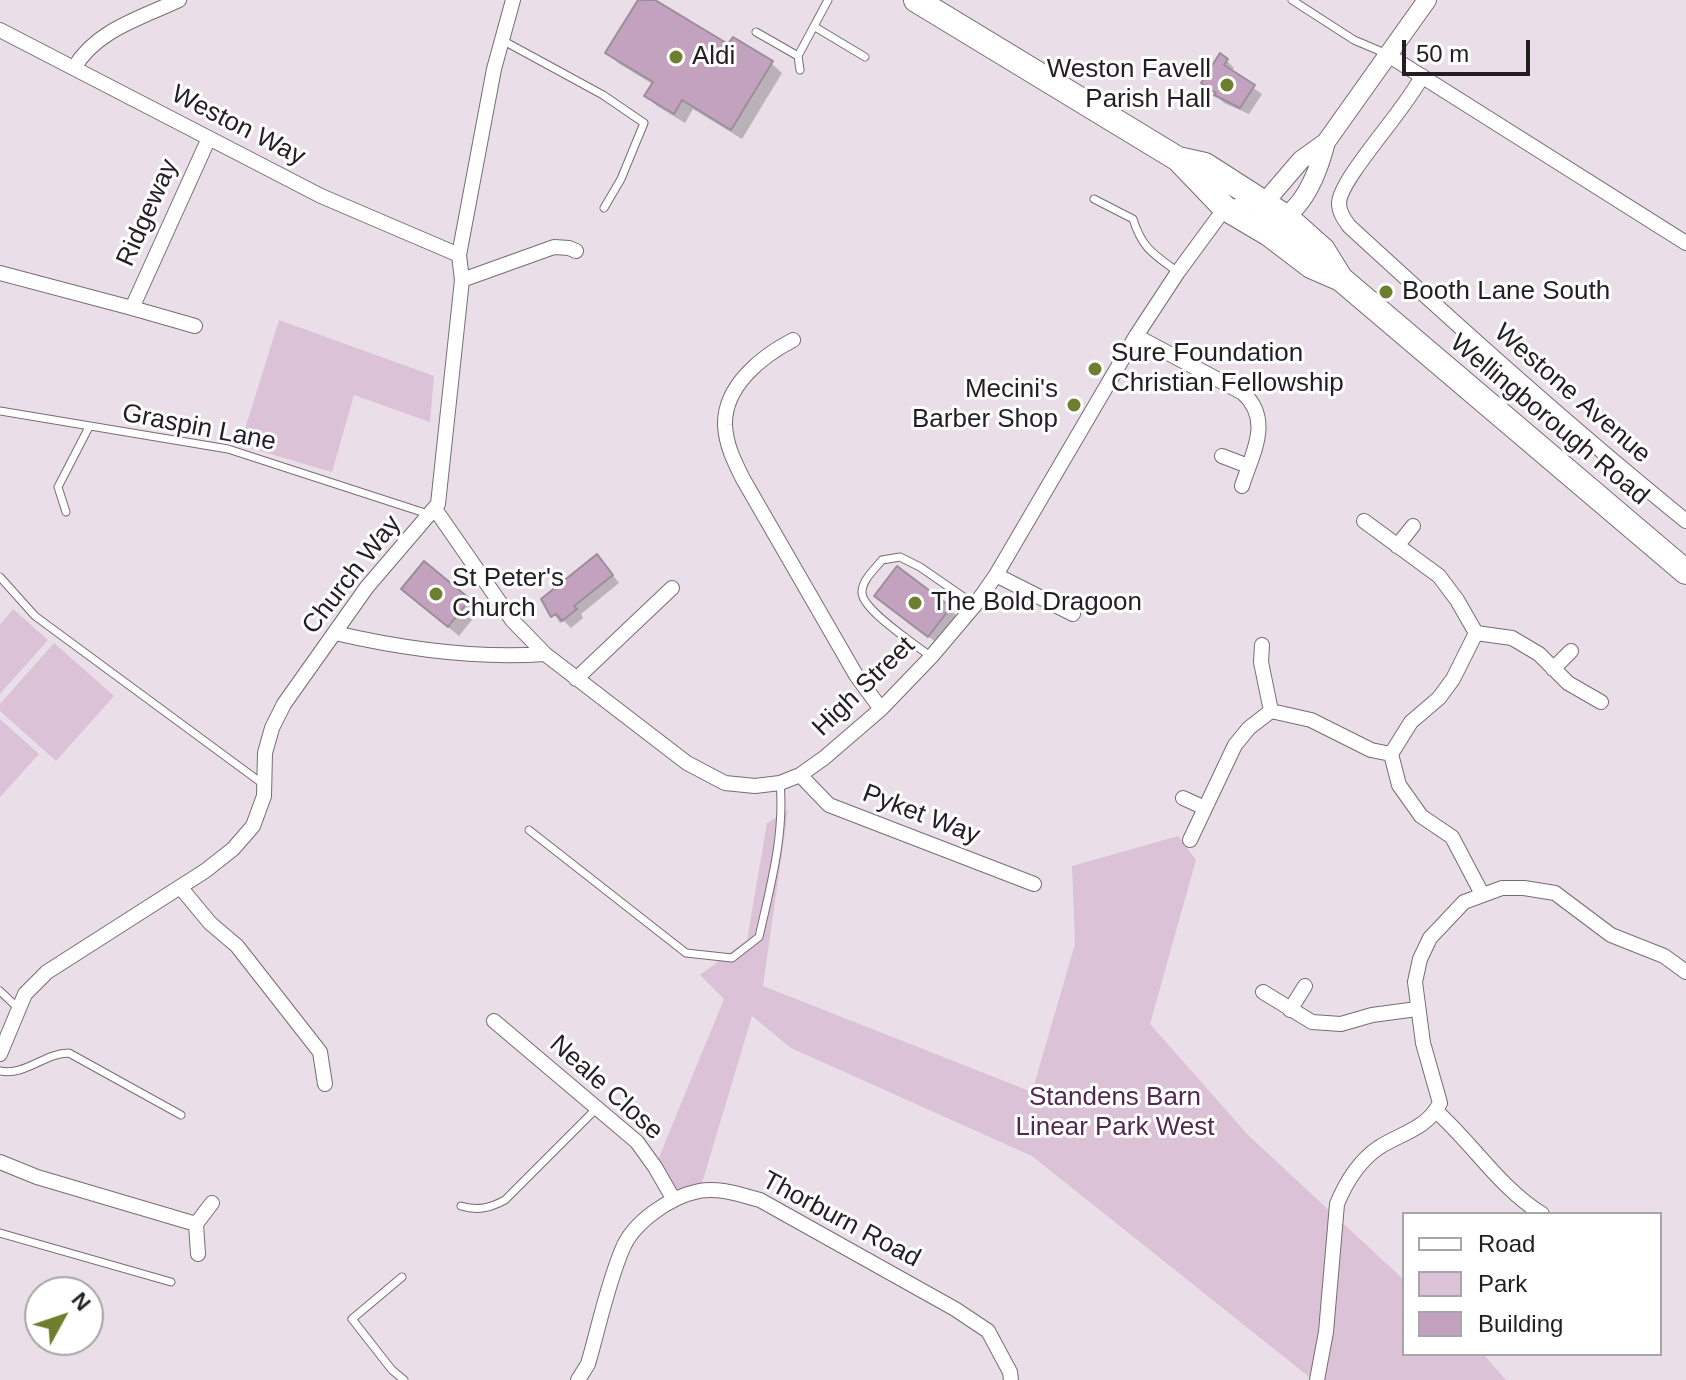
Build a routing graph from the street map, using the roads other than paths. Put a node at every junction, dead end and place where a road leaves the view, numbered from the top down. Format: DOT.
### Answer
graph roads {
  1 [pos="179,0"];
  2 [pos="513,0"];
  3 [pos="828,0"];
  4 [pos="916,0"];
  5 [pos="1292,0"];
  6 [pos="1427,0"];
  7 [pos="815,27"];
  8 [pos="0,30"];
  9 [pos="756,32"];
  10 [pos="502,40"];
  11 [pos="1388,55"];
  12 [pos="798,56"];
  13 [pos="865,57"];
  14 [pos="74,68"];
  15 [pos="800,70"];
  16 [pos="1422,76"];
  17 [pos="209,138"];
  18 [pos="1326,142"];
  19 [pos="1178,159"];
  20 [pos="1094,199"];
  21 [pos="1265,202"];
  22 [pos="604,208"];
  23 [pos="1225,208"];
  24 [pos="1286,217"];
  25 [pos="1259,227"];
  26 [pos="1686,243"];
  27 [pos="576,251"];
  28 [pos="459,255"];
  29 [pos="1178,272"];
  30 [pos="0,273"];
  31 [pos="1341,279"];
  32 [pos="462,280"];
  33 [pos="132,308"];
  34 [pos="195,326"];
  35 [pos="1136,336"];
  36 [pos="793,340"];
  37 [pos="0,411"];
  38 [pos="89,427"];
  39 [pos="1222,456"];
  40 [pos="1248,466"];
  41 [pos="1242,486"];
  42 [pos="66,512"];
  43 [pos="433,512"];
  44 [pos="1364,521"];
  45 [pos="1686,521"];
  46 [pos="1413,526"];
  47 [pos="1397,546"];
  48 [pos="1686,572"];
  49 [pos="996,575"];
  50 [pos="0,577"];
  51 [pos="672,588"];
  52 [pos="975,605"];
  53 [pos="1073,614"];
  54 [pos="335,633"];
  55 [pos="1476,633"];
  56 [pos="1262,645"];
  57 [pos="1571,651"];
  58 [pos="545,654"];
  59 [pos="931,657"];
  60 [pos="1553,669"];
  61 [pos="576,679"];
  62 [pos="1601,702"];
  63 [pos="881,709"];
  64 [pos="1271,711"];
  65 [pos="1391,754"];
  66 [pos="800,775"];
  67 [pos="780,783"];
  68 [pos="263,784"];
  69 [pos="1183,798"];
  70 [pos="1205,808"];
  71 [pos="529,830"];
  72 [pos="1190,840"];
  73 [pos="1034,884"];
  74 [pos="181,888"];
  75 [pos="1482,894"];
  76 [pos="1686,972"];
  77 [pos="1305,986"];
  78 [pos="0,991"];
  79 [pos="1263,992"];
  80 [pos="18,1008"];
  81 [pos="1417,1009"];
  82 [pos="1290,1010"];
  83 [pos="494,1021"];
  84 [pos="0,1054"];
  85 [pos="0,1071"];
  86 [pos="325,1084"];
  87 [pos="597,1108"];
  88 [pos="1436,1111"];
  89 [pos="181,1115"];
  90 [pos="0,1162"];
  91 [pos="674,1200"];
  92 [pos="212,1203"];
  93 [pos="461,1206"];
  94 [pos="1539,1212"];
  95 [pos="196,1224"];
  96 [pos="0,1233"];
  97 [pos="198,1254"];
  98 [pos="402,1277"];
  99 [pos="171,1282"];
  100 [pos="404,1380"];
  101 [pos="578,1380"];
  102 [pos="1011,1380"];
  103 [pos="1317,1380"];
  1 -- 14 [label="street"];
  2 -- 10 [label="street, Church Way"];
  3 -- 7 [label="lane"];
  4 -- 19 [label="main road, Wellingborough Road"];
  5 -- 11 [label="lane"];
  6 -- 11 [label="street"];
  7 -- 12 [label="lane"];
  7 -- 13 [label="lane"];
  8 -- 14 [label="street, Weston Way"];
  9 -- 12 [label="lane"];
  10 -- 22 [label="lane"];
  10 -- 28 [label="street, Church Way"];
  11 -- 16 [label="street"];
  11 -- 18 [label="street"];
  12 -- 15 [label="lane"];
  14 -- 17 [label="street, Weston Way"];
  16 -- 26 [label="street"];
  16 -- 45 [label="street, Westone Avenue"];
  17 -- 28 [label="street, Weston Way"];
  17 -- 33 [label="street, Ridgeway"];
  18 -- 21 [label="street"];
  18 -- 24 [label="street"];
  19 -- 21 [label="main road, Wellingborough Road"];
  19 -- 23 [label="main road, Wellingborough Road"];
  20 -- 29 [label="lane"];
  21 -- 23 [label="street"];
  21 -- 24 [label="main road, Wellingborough Road"];
  21 -- 25 [label="street"];
  23 -- 25 [label="main road, Wellingborough Road"];
  23 -- 29 [label="street, High Street"];
  24 -- 25 [label="street"];
  24 -- 31 [label="main road, Wellingborough Road"];
  25 -- 31 [label="main road, Wellingborough Road"];
  27 -- 32 [label="street"];
  28 -- 32 [label="street, Church Way"];
  29 -- 35 [label="street, High Street"];
  30 -- 33 [label="street, Ridgeway"];
  31 -- 48 [label="main road, Wellingborough Road"];
  32 -- 43 [label="street, Church Way"];
  33 -- 34 [label="street, Ridgeway"];
  35 -- 40 [label="street"];
  35 -- 49 [label="street, High Street"];
  36 -- 63 [label="street"];
  37 -- 38 [label="lane, Graspin Lane"];
  38 -- 42 [label="lane"];
  38 -- 43 [label="lane, Graspin Lane"];
  39 -- 40 [label="street"];
  40 -- 41 [label="street"];
  43 -- 54 [label="street, Church Way"];
  43 -- 58 [label="street, High Street"];
  44 -- 47 [label="street"];
  46 -- 47 [label="street"];
  47 -- 55 [label="street"];
  49 -- 52 [label="street, High Street"];
  49 -- 53 [label="street"];
  50 -- 68 [label="lane"];
  51 -- 61 [label="street"];
  52 -- 59 [label="street, High Street"];
  52 -- 59 [label="lane"];
  54 -- 58 [label="street"];
  54 -- 68 [label="street, Church Way"];
  55 -- 60 [label="street"];
  55 -- 65 [label="street"];
  56 -- 64 [label="street"];
  57 -- 60 [label="street"];
  58 -- 61 [label="street, High Street"];
  59 -- 63 [label="street, High Street"];
  60 -- 62 [label="street"];
  61 -- 67 [label="street, High Street"];
  63 -- 66 [label="street, High Street"];
  64 -- 65 [label="street"];
  64 -- 70 [label="street"];
  65 -- 75 [label="street"];
  66 -- 67 [label="street, High Street"];
  66 -- 73 [label="street, Pyket Way"];
  67 -- 71 [label="lane"];
  68 -- 74 [label="street, Church Way"];
  69 -- 70 [label="street"];
  70 -- 72 [label="street"];
  74 -- 80 [label="street, Church Way"];
  74 -- 86 [label="street"];
  75 -- 76 [label="street"];
  75 -- 81 [label="street"];
  77 -- 82 [label="street"];
  78 -- 80 [label="lane"];
  79 -- 82 [label="street"];
  80 -- 84 [label="street, Church Way"];
  81 -- 82 [label="street"];
  81 -- 88 [label="street"];
  83 -- 87 [label="street, Neale Close"];
  85 -- 89 [label="lane"];
  87 -- 91 [label="street, Neale Close"];
  87 -- 93 [label="lane"];
  88 -- 94 [label="street"];
  88 -- 103 [label="street"];
  90 -- 95 [label="street"];
  91 -- 101 [label="street, Thorburn Road"];
  91 -- 102 [label="street, Thorburn Road"];
  92 -- 95 [label="street"];
  95 -- 97 [label="street"];
  96 -- 99 [label="lane"];
  98 -- 100 [label="lane"];
}
